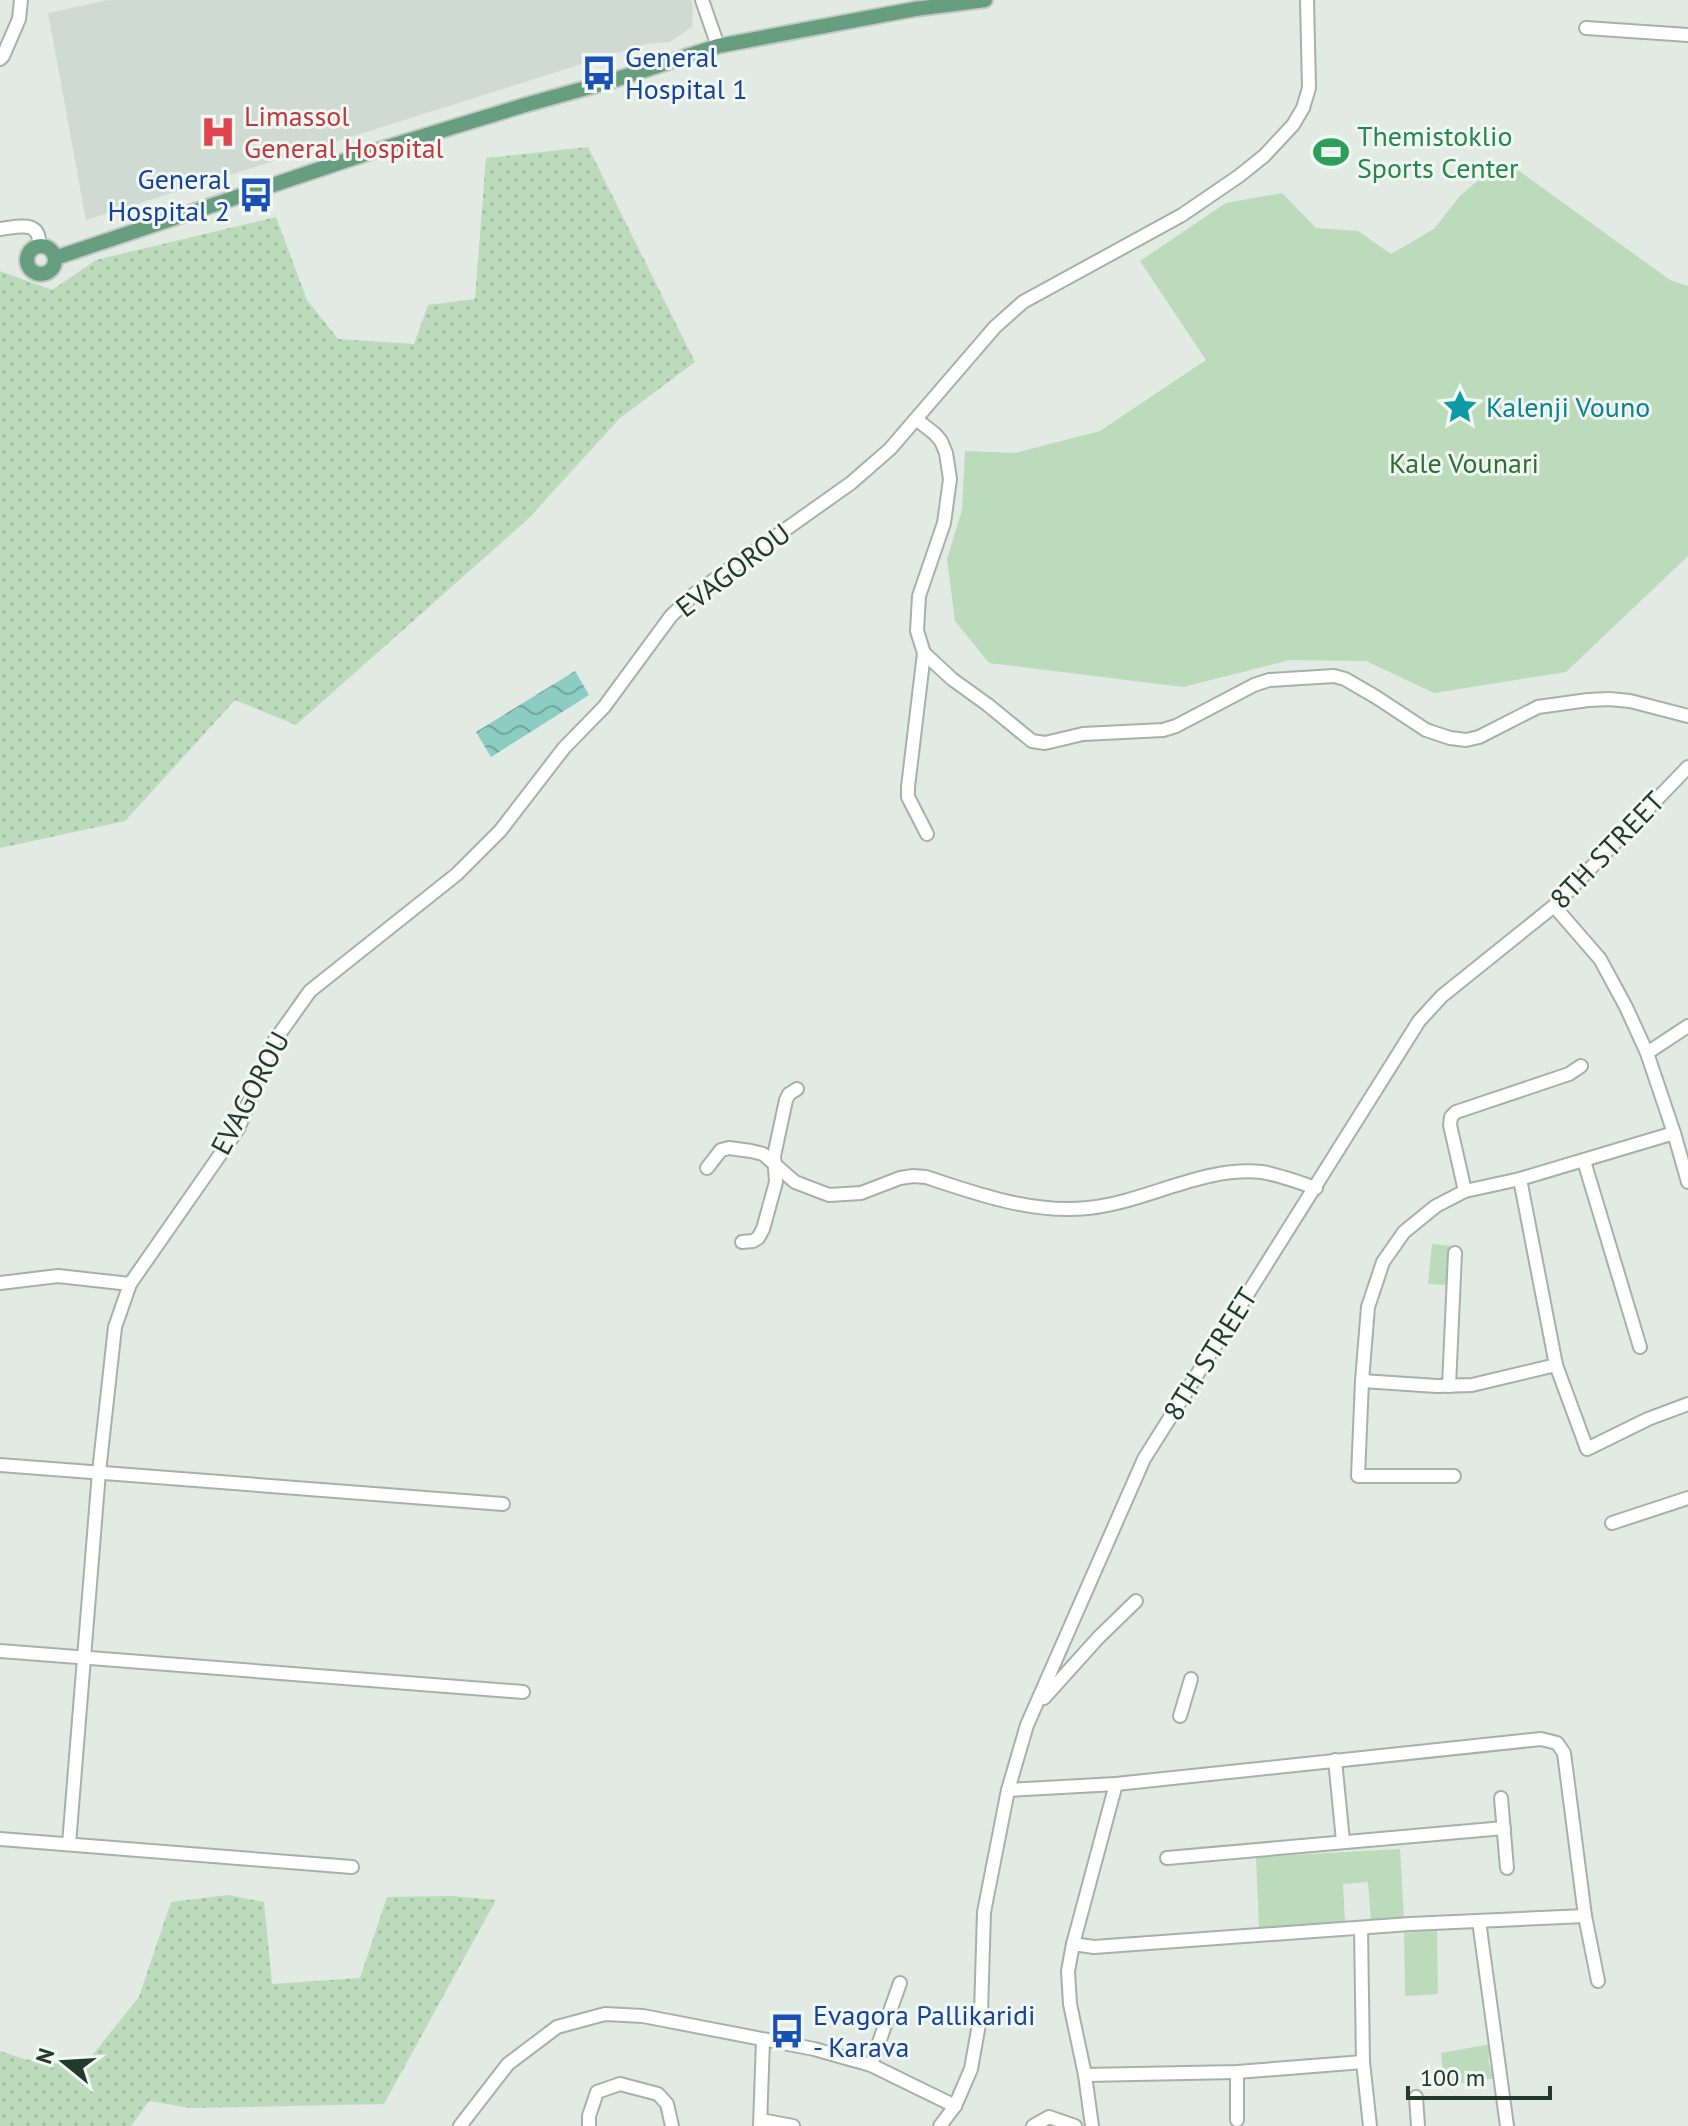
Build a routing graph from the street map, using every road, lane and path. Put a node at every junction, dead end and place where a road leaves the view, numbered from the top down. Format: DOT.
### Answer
graph roads {
  1 [pos="21,0"];
  2 [pos="702,0"];
  3 [pos="985,0"];
  4 [pos="1307,0"];
  5 [pos="1586,28"];
  6 [pos="1688,35"];
  7 [pos="718,46"];
  8 [pos="0,59"];
  9 [pos="2,227"];
  10 [pos="39,246"];
  11 [pos="55,258"];
  12 [pos="916,419"];
  13 [pos="924,653"];
  14 [pos="1688,716"];
  15 [pos="1688,767"];
  16 [pos="927,834"];
  17 [pos="1554,906"];
  18 [pos="1688,1026"];
  19 [pos="1647,1053"];
  20 [pos="1581,1066"];
  21 [pos="797,1089"];
  22 [pos="1674,1133"];
  23 [pos="1584,1161"];
  24 [pos="774,1162"];
  25 [pos="707,1168"];
  26 [pos="1520,1179"];
  27 [pos="1688,1182"];
  28 [pos="1316,1188"];
  29 [pos="1465,1191"];
  30 [pos="742,1242"];
  31 [pos="1455,1253"];
  32 [pos="0,1283"];
  33 [pos="130,1284"];
  34 [pos="1640,1347"];
  35 [pos="1556,1365"];
  36 [pos="1362,1381"];
  37 [pos="1449,1386"];
  38 [pos="1688,1404"];
  39 [pos="0,1465"];
  40 [pos="99,1472"];
  41 [pos="1454,1476"];
  42 [pos="1687,1501"];
  43 [pos="503,1504"];
  44 [pos="1612,1523"];
  45 [pos="1136,1601"];
  46 [pos="0,1651"];
  47 [pos="85,1658"];
  48 [pos="1191,1679"];
  49 [pos="523,1692"];
  50 [pos="1037,1701"];
  51 [pos="1180,1716"];
  52 [pos="1335,1760"];
  53 [pos="1116,1784"];
  54 [pos="1008,1790"];
  55 [pos="1501,1798"];
  56 [pos="1504,1828"];
  57 [pos="0,1839"];
  58 [pos="1343,1841"];
  59 [pos="69,1844"];
  60 [pos="1167,1858"];
  61 [pos="352,1867"];
  62 [pos="1507,1868"];
  63 [pos="1585,1916"];
  64 [pos="1479,1921"];
  65 [pos="1361,1928"];
  66 [pos="1073,1944"];
  67 [pos="1598,1981"];
  68 [pos="900,1983"];
  69 [pos="763,2040"];
  70 [pos="1363,2062"];
  71 [pos="871,2065"];
  72 [pos="1237,2072"];
  73 [pos="1085,2075"];
  74 [pos="1416,2097"];
  75 [pos="955,2106"];
  76 [pos="1237,2120"];
  77 [pos="760,2123"];
  78 [pos="460,2126"];
  79 [pos="589,2126"];
  80 [pos="672,2126"];
  81 [pos="793,2126"];
  82 [pos="940,2126"];
  83 [pos="1033,2126"];
  84 [pos="1075,2126"];
  85 [pos="1092,2126"];
  86 [pos="1370,2126"];
  87 [pos="1418,2126"];
  88 [pos="1507,2126"];
  1 -- 8 [label="street"];
  2 -- 7 [label="street"];
  3 -- 7 [label="main road"];
  4 -- 12 [label="street, EVAGOROU"];
  5 -- 6 [label="street"];
  7 -- 11 [label="main road"];
  9 -- 10 [label="street"];
  10 -- 11 [label="main road"];
  10 -- 11 [label="main road"];
  12 -- 13 [label="street"];
  12 -- 33 [label="street, EVAGOROU"];
  13 -- 14 [label="street"];
  13 -- 16 [label="street"];
  15 -- 17 [label="street, 8TH STREET"];
  17 -- 19 [label="street"];
  17 -- 28 [label="street, 8TH STREET"];
  18 -- 19 [label="street"];
  19 -- 22 [label="street"];
  20 -- 29 [label="street"];
  21 -- 24 [label="street"];
  22 -- 23 [label="street"];
  22 -- 27 [label="street"];
  23 -- 26 [label="street"];
  23 -- 34 [label="street"];
  24 -- 25 [label="street"];
  24 -- 28 [label="street"];
  24 -- 30 [label="street"];
  26 -- 29 [label="street"];
  26 -- 35 [label="street"];
  28 -- 50 [label="street, 8TH STREET"];
  29 -- 36 [label="street"];
  31 -- 37 [label="street"];
  32 -- 33 [label="street"];
  33 -- 40 [label="street, EVAGOROU"];
  35 -- 37 [label="street"];
  35 -- 38 [label="street"];
  36 -- 37 [label="street"];
  36 -- 41 [label="street"];
  39 -- 40 [label="street"];
  40 -- 43 [label="street"];
  40 -- 47 [label="street, EVAGOROU"];
  42 -- 44 [label="street"];
  45 -- 50 [label="street"];
  46 -- 47 [label="street"];
  47 -- 49 [label="street"];
  47 -- 59 [label="street, EVAGOROU"];
  48 -- 51 [label="street"];
  50 -- 54 [label="street, 8TH STREET"];
  52 -- 53 [label="street"];
  52 -- 58 [label="street"];
  52 -- 63 [label="street"];
  53 -- 54 [label="street"];
  53 -- 66 [label="street"];
  54 -- 75 [label="street, 8TH STREET"];
  55 -- 56 [label="street"];
  56 -- 58 [label="street"];
  56 -- 62 [label="street"];
  57 -- 59 [label="street"];
  58 -- 60 [label="street"];
  59 -- 61 [label="street"];
  63 -- 64 [label="street"];
  63 -- 67 [label="street"];
  64 -- 65 [label="street"];
  64 -- 88 [label="street"];
  65 -- 66 [label="street"];
  65 -- 70 [label="street"];
  66 -- 73 [label="street"];
  68 -- 71 [label="street"];
  69 -- 71 [label="street"];
  69 -- 77 [label="street"];
  69 -- 78 [label="street"];
  70 -- 72 [label="street"];
  70 -- 86 [label="street"];
  71 -- 75 [label="street"];
  72 -- 73 [label="street"];
  72 -- 76 [label="street"];
  73 -- 85 [label="street"];
  74 -- 87 [label="street"];
  75 -- 82 [label="street, 8TH STREET"];
  77 -- 81 [label="street"];
  79 -- 80 [label="street"];
  83 -- 84 [label="street"];
}
